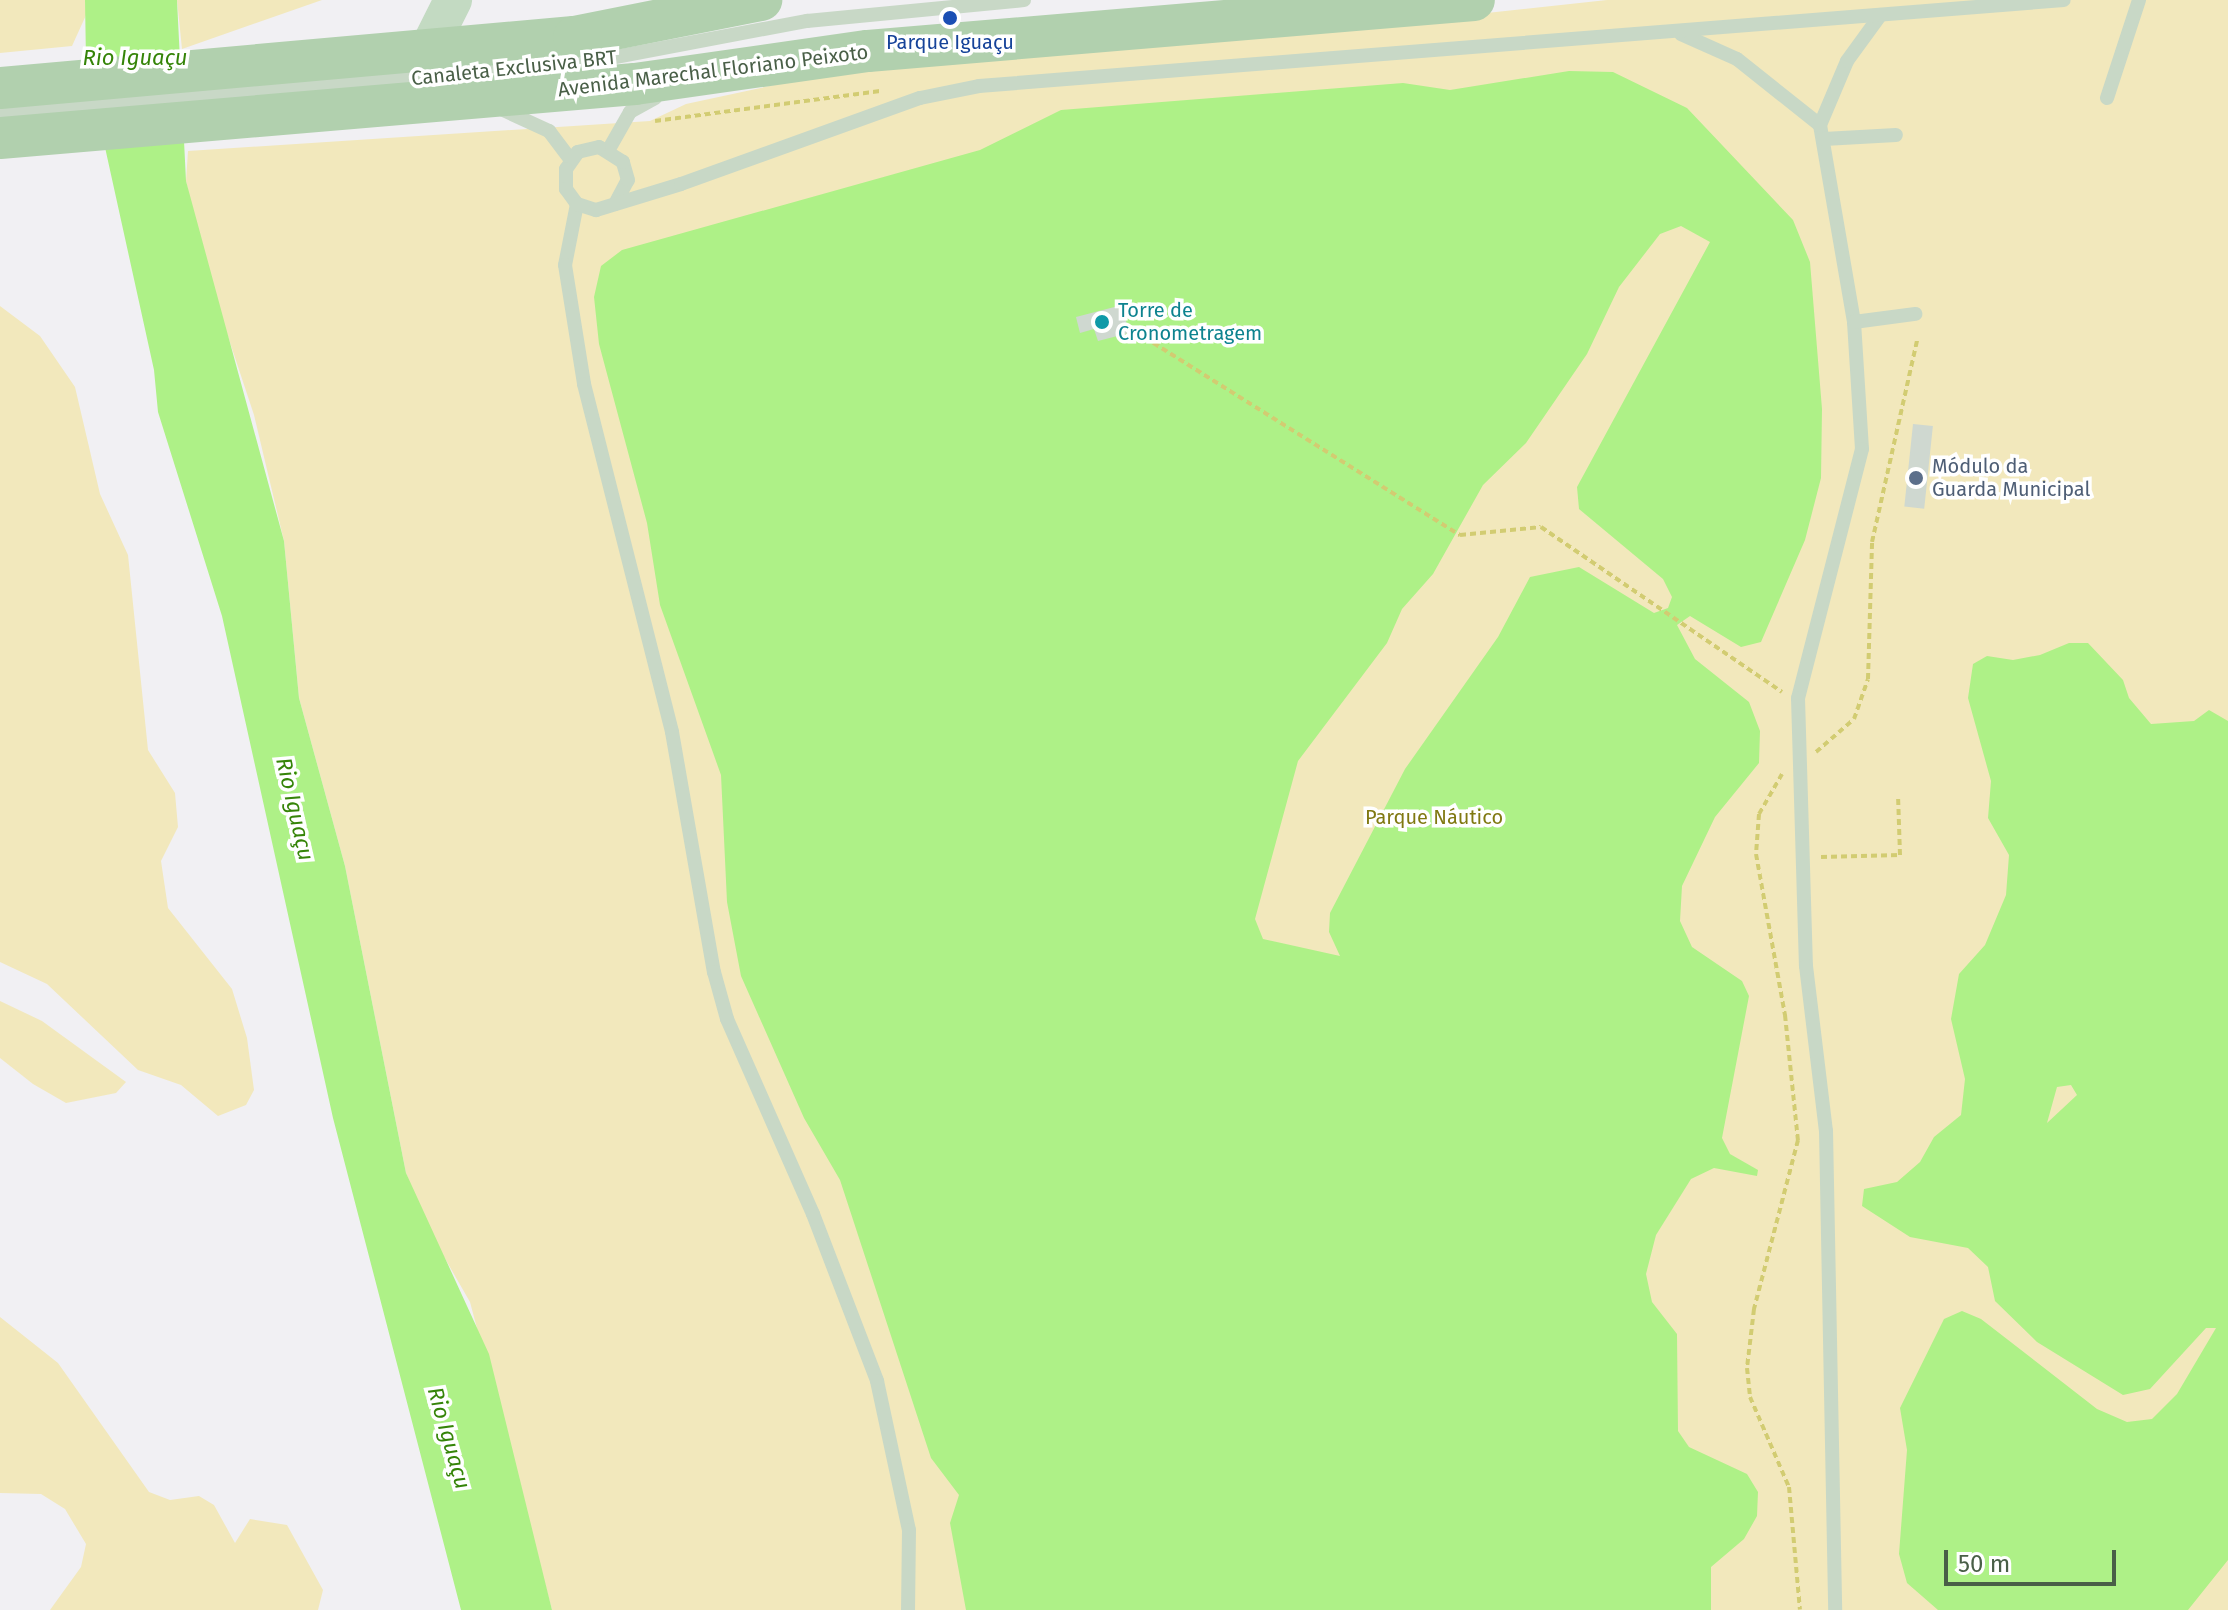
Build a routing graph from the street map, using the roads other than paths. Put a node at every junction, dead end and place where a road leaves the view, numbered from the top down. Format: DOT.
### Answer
graph roads {
  1 [pos="453,0"];
  2 [pos="761,0"];
  3 [pos="1024,0"];
  4 [pos="1474,0"];
  5 [pos="2064,0"];
  6 [pos="2139,0"];
  7 [pos="1879,17"];
  8 [pos="1677,32"];
  9 [pos="428,50"];
  10 [pos="757,66"];
  11 [pos="0,88"];
  12 [pos="255,92"];
  13 [pos="2107,98"];
  14 [pos="453,101"];
  15 [pos="61,109"];
  16 [pos="0,112"];
  17 [pos="1822,132"];
  18 [pos="1896,135"];
  19 [pos="0,138"];
  20 [pos="609,149"];
  21 [pos="571,160"];
  22 [pos="577,204"];
  23 [pos="615,204"];
  24 [pos="1915,314"];
  25 [pos="1854,322"];
  26 [pos="908,1610"];
  27 [pos="1835,1610"];
  1 -- 9 [label="street"];
  2 -- 9 [label="main road, Avenida Marechal Floriano Peixoto"];
  3 -- 12 [label="lane, Canaleta Exclusiva BRT"];
  4 -- 10 [label="main road, Avenida Marechal Floriano Peixoto"];
  5 -- 7 [label="lane"];
  6 -- 13 [label="lane"];
  7 -- 8 [label="lane"];
  7 -- 17 [label="lane"];
  8 -- 17 [label="lane"];
  8 -- 23 [label="lane"];
  9 -- 12 [label="main road, Avenida Marechal Floriano Peixoto"];
  10 -- 14 [label="main road, Avenida Marechal Floriano Peixoto"];
  10 -- 20 [label="lane"];
  11 -- 15 [label="main road, Avenida Marechal Floriano Peixoto"];
  12 -- 14 [label="main road, Avenida Marechal Floriano Peixoto"];
  12 -- 15 [label="main road, Avenida Marechal Floriano Peixoto"];
  14 -- 21 [label="lane"];
  15 -- 16 [label="lane"];
  15 -- 19 [label="main road, Avenida Marechal Floriano Peixoto"];
  17 -- 18 [label="lane"];
  17 -- 25 [label="lane"];
  20 -- 21 [label="lane"];
  20 -- 23 [label="lane"];
  21 -- 22 [label="lane"];
  22 -- 23 [label="lane"];
  22 -- 26 [label="lane"];
  24 -- 25 [label="lane"];
  25 -- 27 [label="lane"];
}
